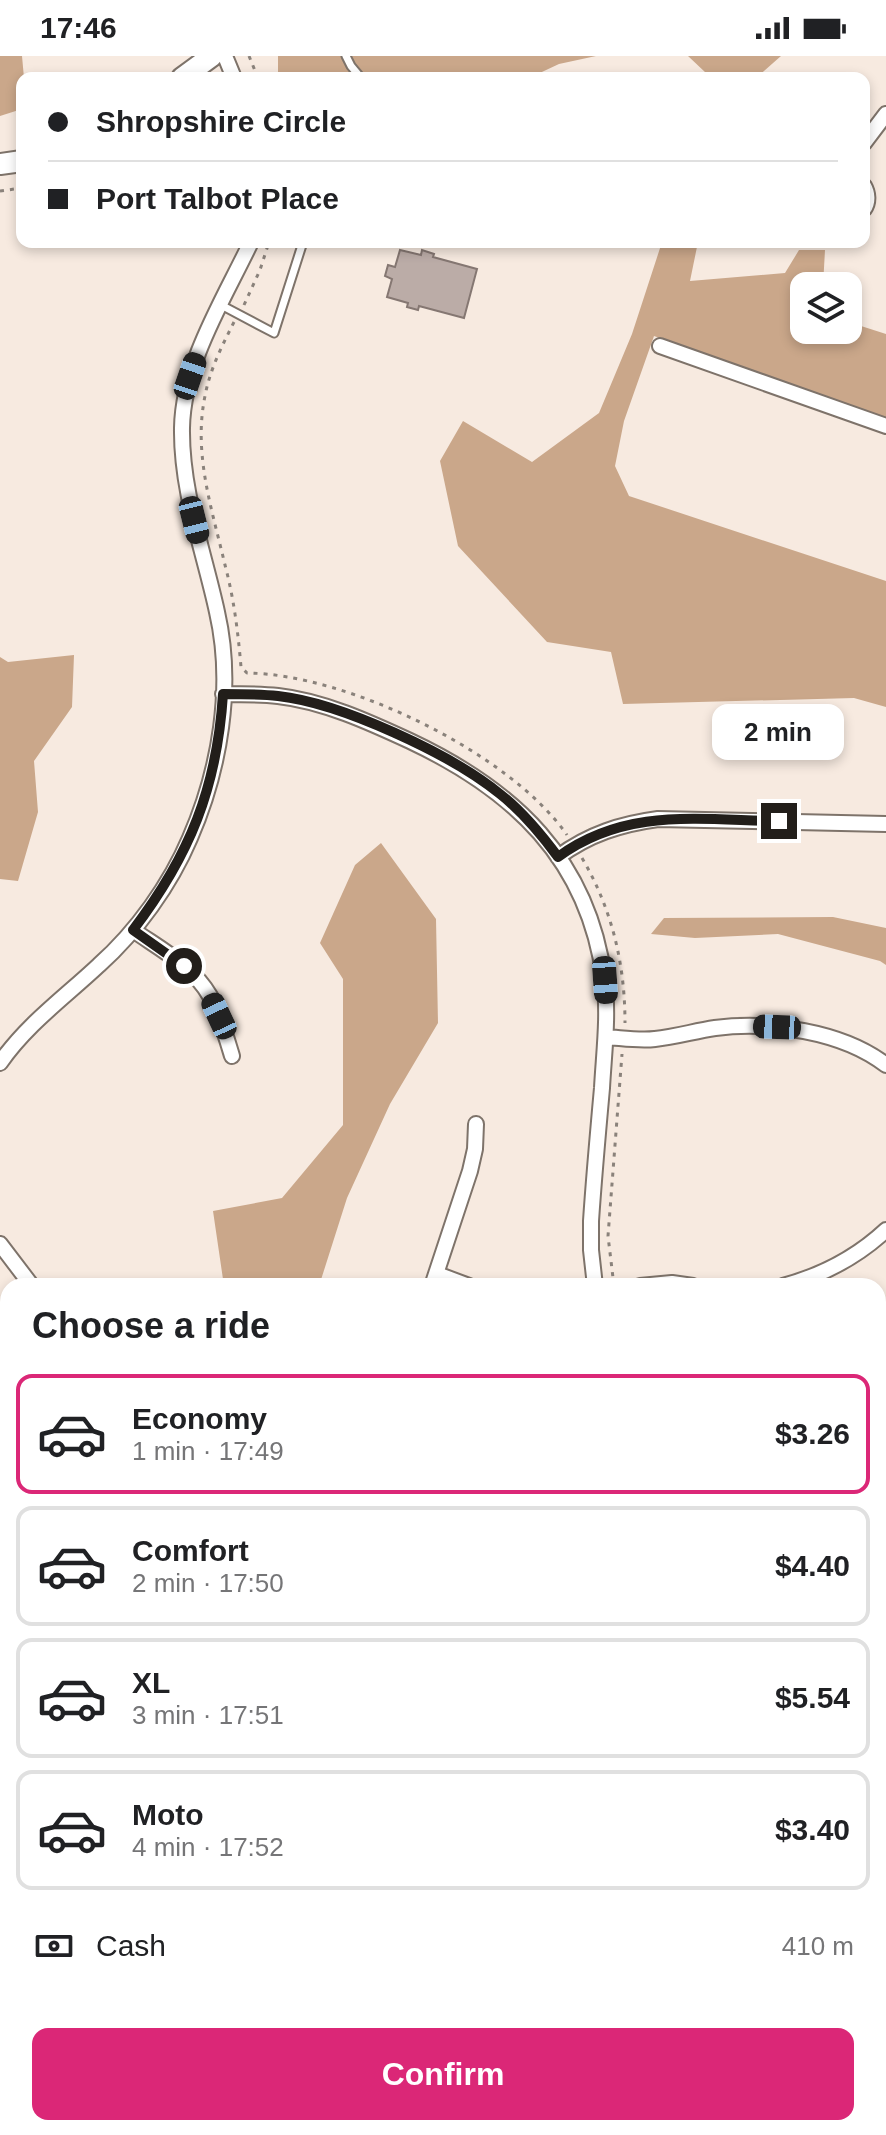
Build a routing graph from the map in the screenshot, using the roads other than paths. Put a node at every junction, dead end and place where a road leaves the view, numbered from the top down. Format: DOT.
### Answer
graph roads {
  1 [pos="212,56"];
  2 [pos="190,72"];
  3 [pos="886,114"];
  4 [pos="870,135"];
  5 [pos="248,248"];
  6 [pos="301,248"];
  7 [pos="221,305"];
  8 [pos="660,346"];
  9 [pos="886,426"];
  10 [pos="223,694"];
  11 [pos="886,824"];
  12 [pos="558,857"];
  13 [pos="133,930"];
  14 [pos="606,1037"];
  15 [pos="232,1056"];
  16 [pos="0,1063"];
  17 [pos="886,1065"];
  18 [pos="476,1124"];
  19 [pos="886,1230"];
  20 [pos="0,1244"];
  21 [pos="26,1278"];
  22 [pos="435,1278"];
  23 [pos="594,1278"];
  24 [pos="809,1278"];
  1 -- 2 [label="main road"];
  3 -- 4 [label="street"];
  5 -- 7 [label="street"];
  6 -- 7 [label="lane"];
  7 -- 10 [label="street"];
  8 -- 9 [label="street"];
  10 -- 12 [label="street"];
  10 -- 13 [label="street"];
  11 -- 12 [label="street"];
  12 -- 14 [label="street"];
  13 -- 15 [label="street"];
  13 -- 16 [label="street"];
  14 -- 17 [label="street"];
  14 -- 23 [label="street"];
  18 -- 22 [label="street"];
  19 -- 24 [label="street"];
  20 -- 21 [label="street"];
}
